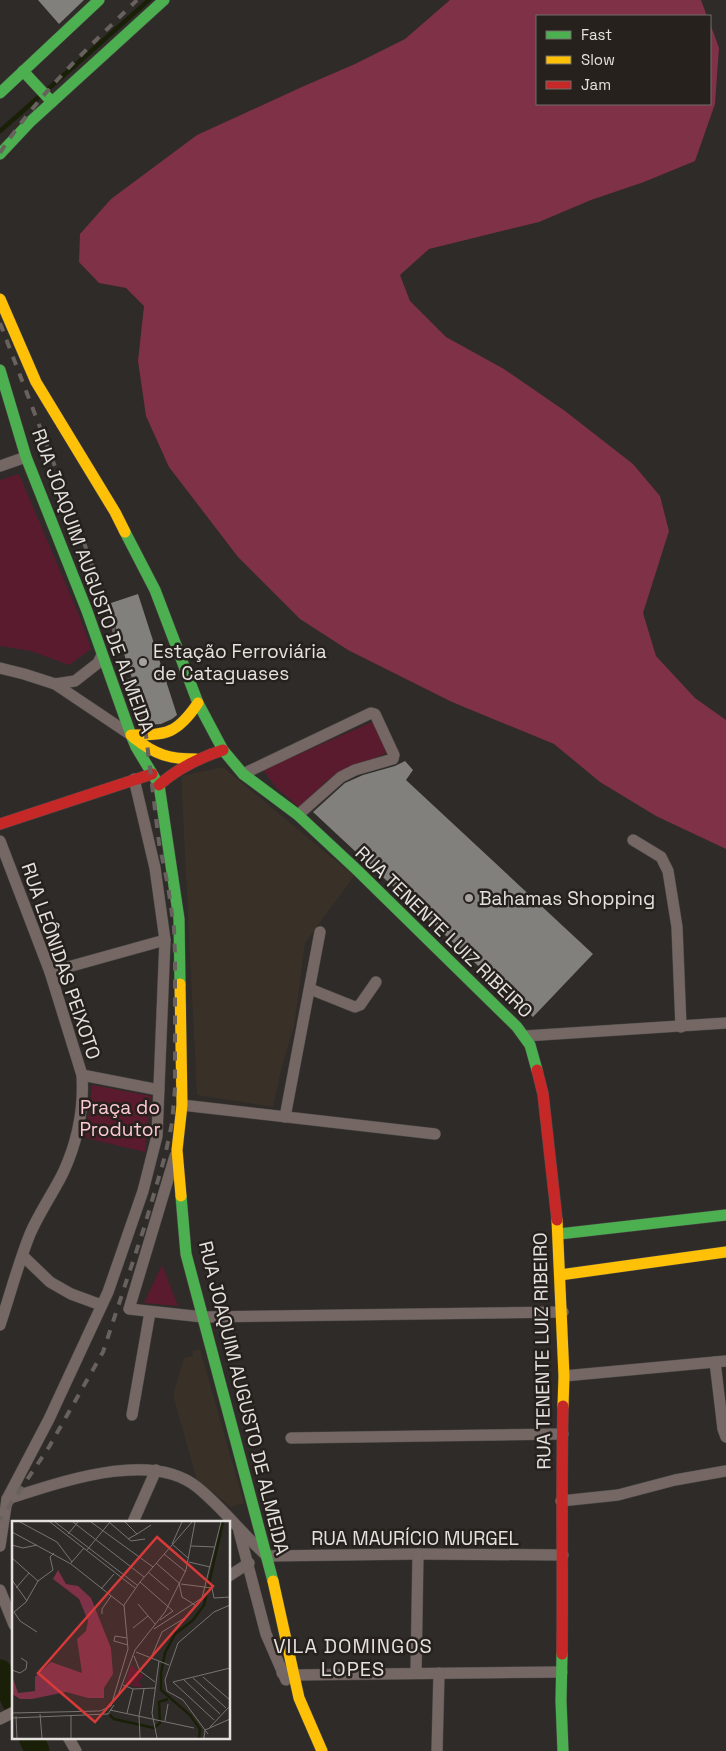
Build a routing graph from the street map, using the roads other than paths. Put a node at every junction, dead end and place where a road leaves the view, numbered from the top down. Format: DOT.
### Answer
graph roads {
  1 [pos="99,0"];
  2 [pos="164,0"];
  3 [pos="23,71"];
  4 [pos="0,93"];
  5 [pos="52,102"];
  6 [pos="0,154"];
  7 [pos="0,299"];
  8 [pos="0,370"];
  9 [pos="26,457"];
  10 [pos="0,466"];
  11 [pos="102,654"];
  12 [pos="0,668"];
  13 [pos="56,684"];
  14 [pos="198,703"];
  15 [pos="131,734"];
  16 [pos="223,750"];
  17 [pos="196,759"];
  18 [pos="244,774"];
  19 [pos="143,776"];
  20 [pos="159,785"];
  21 [pos="298,815"];
  22 [pos="0,824"];
  23 [pos="0,840"];
  24 [pos="634,840"];
  25 [pos="320,932"];
  26 [pos="164,940"];
  27 [pos="50,972"];
  28 [pos="376,982"];
  29 [pos="310,989"];
  30 [pos="726,1023"];
  31 [pos="680,1027"];
  32 [pos="525,1036"];
  33 [pos="82,1076"];
  34 [pos="159,1090"];
  35 [pos="182,1105"];
  36 [pos="285,1117"];
  37 [pos="435,1134"];
  38 [pos="177,1150"];
  39 [pos="726,1215"];
  40 [pos="560,1234"];
  41 [pos="726,1252"];
  42 [pos="23,1256"];
  43 [pos="560,1275"];
  44 [pos="101,1305"];
  45 [pos="150,1312"];
  46 [pos="563,1312"];
  47 [pos="203,1317"];
  48 [pos="0,1326"];
  49 [pos="720,1362"];
  50 [pos="564,1376"];
  51 [pos="132,1415"];
  52 [pos="563,1434"];
  53 [pos="726,1437"];
  54 [pos="291,1438"];
  55 [pos="156,1470"];
  56 [pos="726,1470"];
  57 [pos="4,1497"];
  58 [pos="561,1501"];
  59 [pos="133,1521"];
  60 [pos="238,1529"];
  61 [pos="0,1546"];
  62 [pos="418,1554"];
  63 [pos="563,1555"];
  64 [pos="267,1556"];
  65 [pos="248,1563"];
  66 [pos="230,1575"];
  67 [pos="0,1590"];
  68 [pos="12,1620"];
  69 [pos="562,1672"];
  70 [pos="282,1673"];
  71 [pos="416,1673"];
  72 [pos="439,1673"];
  73 [pos="294,1675"];
  74 [pos="299,1698"];
  75 [pos="12,1713"];
  76 [pos="0,1719"];
  77 [pos="69,1738"];
  78 [pos="76,1751"];
  79 [pos="322,1751"];
  80 [pos="437,1751"];
  81 [pos="562,1751"];
  1 -- 3 [label="main road"];
  2 -- 5 [label="main road"];
  3 -- 4 [label="main road"];
  3 -- 5 [label="main road"];
  5 -- 6 [label="main road"];
  7 -- 14 [label="main road, RUA TENENTE LUIZ RIBEIRO"];
  8 -- 9 [label="main road, RUA JOAQUIM AUGUSTO DE ALMEIDA"];
  9 -- 10 [label="street"];
  9 -- 11 [label="main road, RUA JOAQUIM AUGUSTO DE ALMEIDA"];
  11 -- 13 [label="street"];
  11 -- 15 [label="main road, RUA JOAQUIM AUGUSTO DE ALMEIDA"];
  12 -- 13 [label="street"];
  13 -- 15 [label="street"];
  14 -- 15 [label="main road"];
  14 -- 16 [label="main road, RUA TENENTE LUIZ RIBEIRO"];
  15 -- 17 [label="main road"];
  15 -- 19 [label="main road, RUA JOAQUIM AUGUSTO DE ALMEIDA"];
  16 -- 17 [label="main road"];
  16 -- 18 [label="main road, RUA TENENTE LUIZ RIBEIRO"];
  17 -- 20 [label="main road"];
  18 -- 21 [label="main road, RUA TENENTE LUIZ RIBEIRO"];
  18 -- 21 [label="street"];
  19 -- 20 [label="main road, RUA JOAQUIM AUGUSTO DE ALMEIDA"];
  19 -- 22 [label="main road"];
  19 -- 26 [label="street"];
  20 -- 35 [label="main road, RUA JOAQUIM AUGUSTO DE ALMEIDA"];
  21 -- 32 [label="main road, RUA TENENTE LUIZ RIBEIRO"];
  23 -- 27 [label="street, RUA LEÔNIDAS PEIXOTO"];
  24 -- 31 [label="street"];
  25 -- 29 [label="street"];
  26 -- 27 [label="street"];
  26 -- 34 [label="street"];
  27 -- 33 [label="street, RUA LEÔNIDAS PEIXOTO"];
  28 -- 29 [label="street"];
  29 -- 36 [label="street"];
  30 -- 31 [label="street"];
  31 -- 32 [label="street"];
  32 -- 40 [label="main road, RUA TENENTE LUIZ RIBEIRO"];
  33 -- 34 [label="street, RUA LEÔNIDAS PEIXOTO"];
  33 -- 42 [label="street"];
  34 -- 44 [label="street"];
  35 -- 36 [label="street"];
  35 -- 38 [label="main road, RUA JOAQUIM AUGUSTO DE ALMEIDA"];
  36 -- 37 [label="street"];
  38 -- 45 [label="street"];
  38 -- 47 [label="main road, RUA JOAQUIM AUGUSTO DE ALMEIDA"];
  39 -- 40 [label="main road"];
  40 -- 43 [label="main road, RUA TENENTE LUIZ RIBEIRO"];
  41 -- 43 [label="main road"];
  42 -- 44 [label="street"];
  42 -- 48 [label="street"];
  43 -- 46 [label="main road, RUA TENENTE LUIZ RIBEIRO"];
  44 -- 57 [label="street"];
  45 -- 47 [label="street"];
  45 -- 51 [label="street"];
  46 -- 47 [label="street"];
  46 -- 50 [label="main road, RUA TENENTE LUIZ RIBEIRO"];
  47 -- 64 [label="main road, RUA JOAQUIM AUGUSTO DE ALMEIDA"];
  49 -- 50 [label="street"];
  49 -- 53 [label="street"];
  50 -- 52 [label="main road, RUA TENENTE LUIZ RIBEIRO"];
  52 -- 54 [label="street"];
  52 -- 58 [label="main road, RUA TENENTE LUIZ RIBEIRO"];
  55 -- 57 [label="street"];
  55 -- 59 [label="street"];
  55 -- 60 [label="street"];
  56 -- 58 [label="street"];
  57 -- 61 [label="street"];
  58 -- 63 [label="main road, RUA TENENTE LUIZ RIBEIRO"];
  60 -- 64 [label="street"];
  60 -- 65 [label="street"];
  62 -- 63 [label="street, RUA MAURÍCIO MURGEL"];
  62 -- 64 [label="street, RUA MAURÍCIO MURGEL"];
  62 -- 71 [label="street"];
  63 -- 69 [label="main road, RUA TENENTE LUIZ RIBEIRO"];
  64 -- 73 [label="main road, RUA JOAQUIM AUGUSTO DE ALMEIDA"];
  65 -- 66 [label="street"];
  65 -- 70 [label="street"];
  67 -- 68 [label="street"];
  69 -- 72 [label="street"];
  69 -- 81 [label="main road, RUA TENENTE LUIZ RIBEIRO"];
  70 -- 73 [label="street"];
  70 -- 74 [label="street"];
  71 -- 72 [label="street"];
  71 -- 73 [label="street"];
  72 -- 80 [label="street"];
  73 -- 74 [label="main road, RUA JOAQUIM AUGUSTO DE ALMEIDA"];
  74 -- 79 [label="main road, RUA JOAQUIM AUGUSTO DE ALMEIDA"];
  75 -- 76 [label="street"];
  77 -- 78 [label="street"];
}
